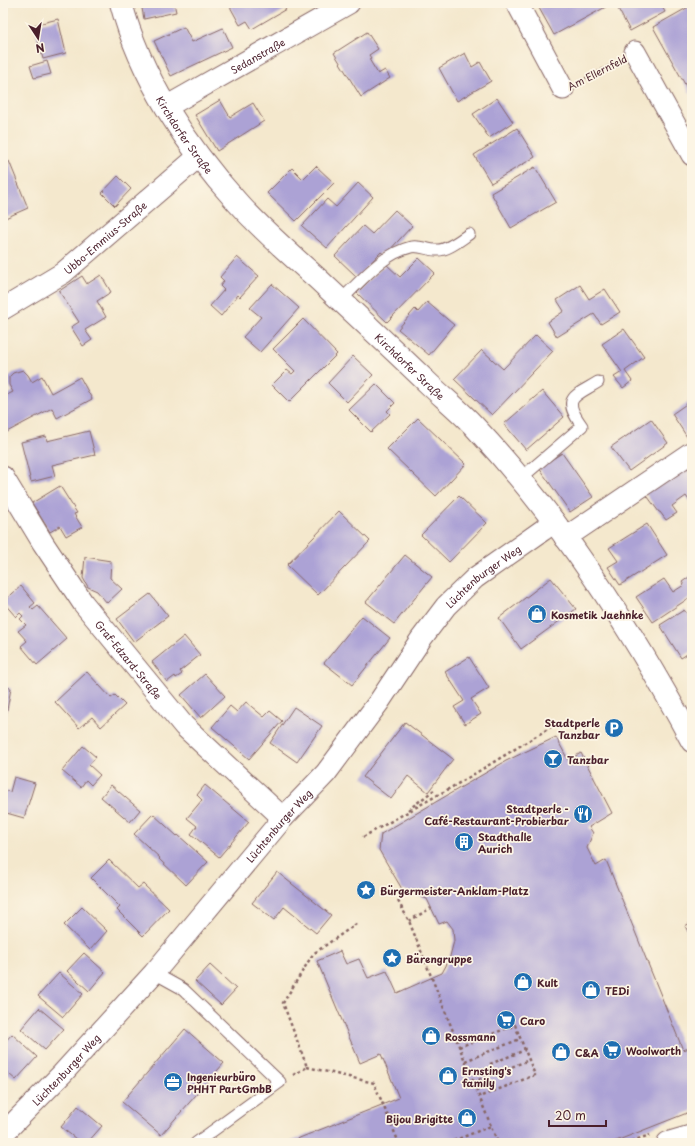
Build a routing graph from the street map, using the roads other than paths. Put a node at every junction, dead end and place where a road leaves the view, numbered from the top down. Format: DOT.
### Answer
graph roads {
  1 [pos="121,3"];
  2 [pos="349,3"];
  3 [pos="516,3"];
  4 [pos="635,52"];
  5 [pos="564,90"];
  6 [pos="166,107"];
  7 [pos="692,155"];
  8 [pos="199,156"];
  9 [pos="469,234"];
  10 [pos="340,301"];
  11 [pos="3,309"];
  12 [pos="598,382"];
  13 [pos="692,452"];
  14 [pos="3,477"];
  15 [pos="520,479"];
  16 [pos="560,529"];
  17 [pos="692,741"];
  18 [pos="283,818"];
  19 [pos="154,973"];
  20 [pos="3,1134"];
  21 [pos="692,1136"];
  22 [pos="196,1143"];
  23 [pos="668,1143"];
  1 -- 6 [label="street, Kirchdorfer Straße"];
  2 -- 6 [label="street, Sedanstraße"];
  3 -- 5 [label="street, Am Ellernfeld"];
  4 -- 7 [label="street, Am Ellernfeld"];
  6 -- 8 [label="street, Kirchdorfer Straße"];
  8 -- 10 [label="street, Kirchdorfer Straße"];
  8 -- 11 [label="street, Ubbo-Emmius-Straße"];
  9 -- 10 [label="lane"];
  10 -- 15 [label="street, Kirchdorfer Straße"];
  12 -- 15 [label="lane"];
  13 -- 16 [label="street, Lüchtenburger Weg"];
  14 -- 18 [label="street, Graf-Edzard-Straße"];
  15 -- 16 [label="street, Kirchdorfer Straße"];
  16 -- 17 [label="street, Kirchdorfer Straße"];
  16 -- 18 [label="street, Lüchtenburger Weg"];
  18 -- 19 [label="street, Lüchtenburger Weg"];
  19 -- 20 [label="street, Lüchtenburger Weg"];
  19 -- 22 [label="lane"];
  21 -- 23 [label="street"];
}
